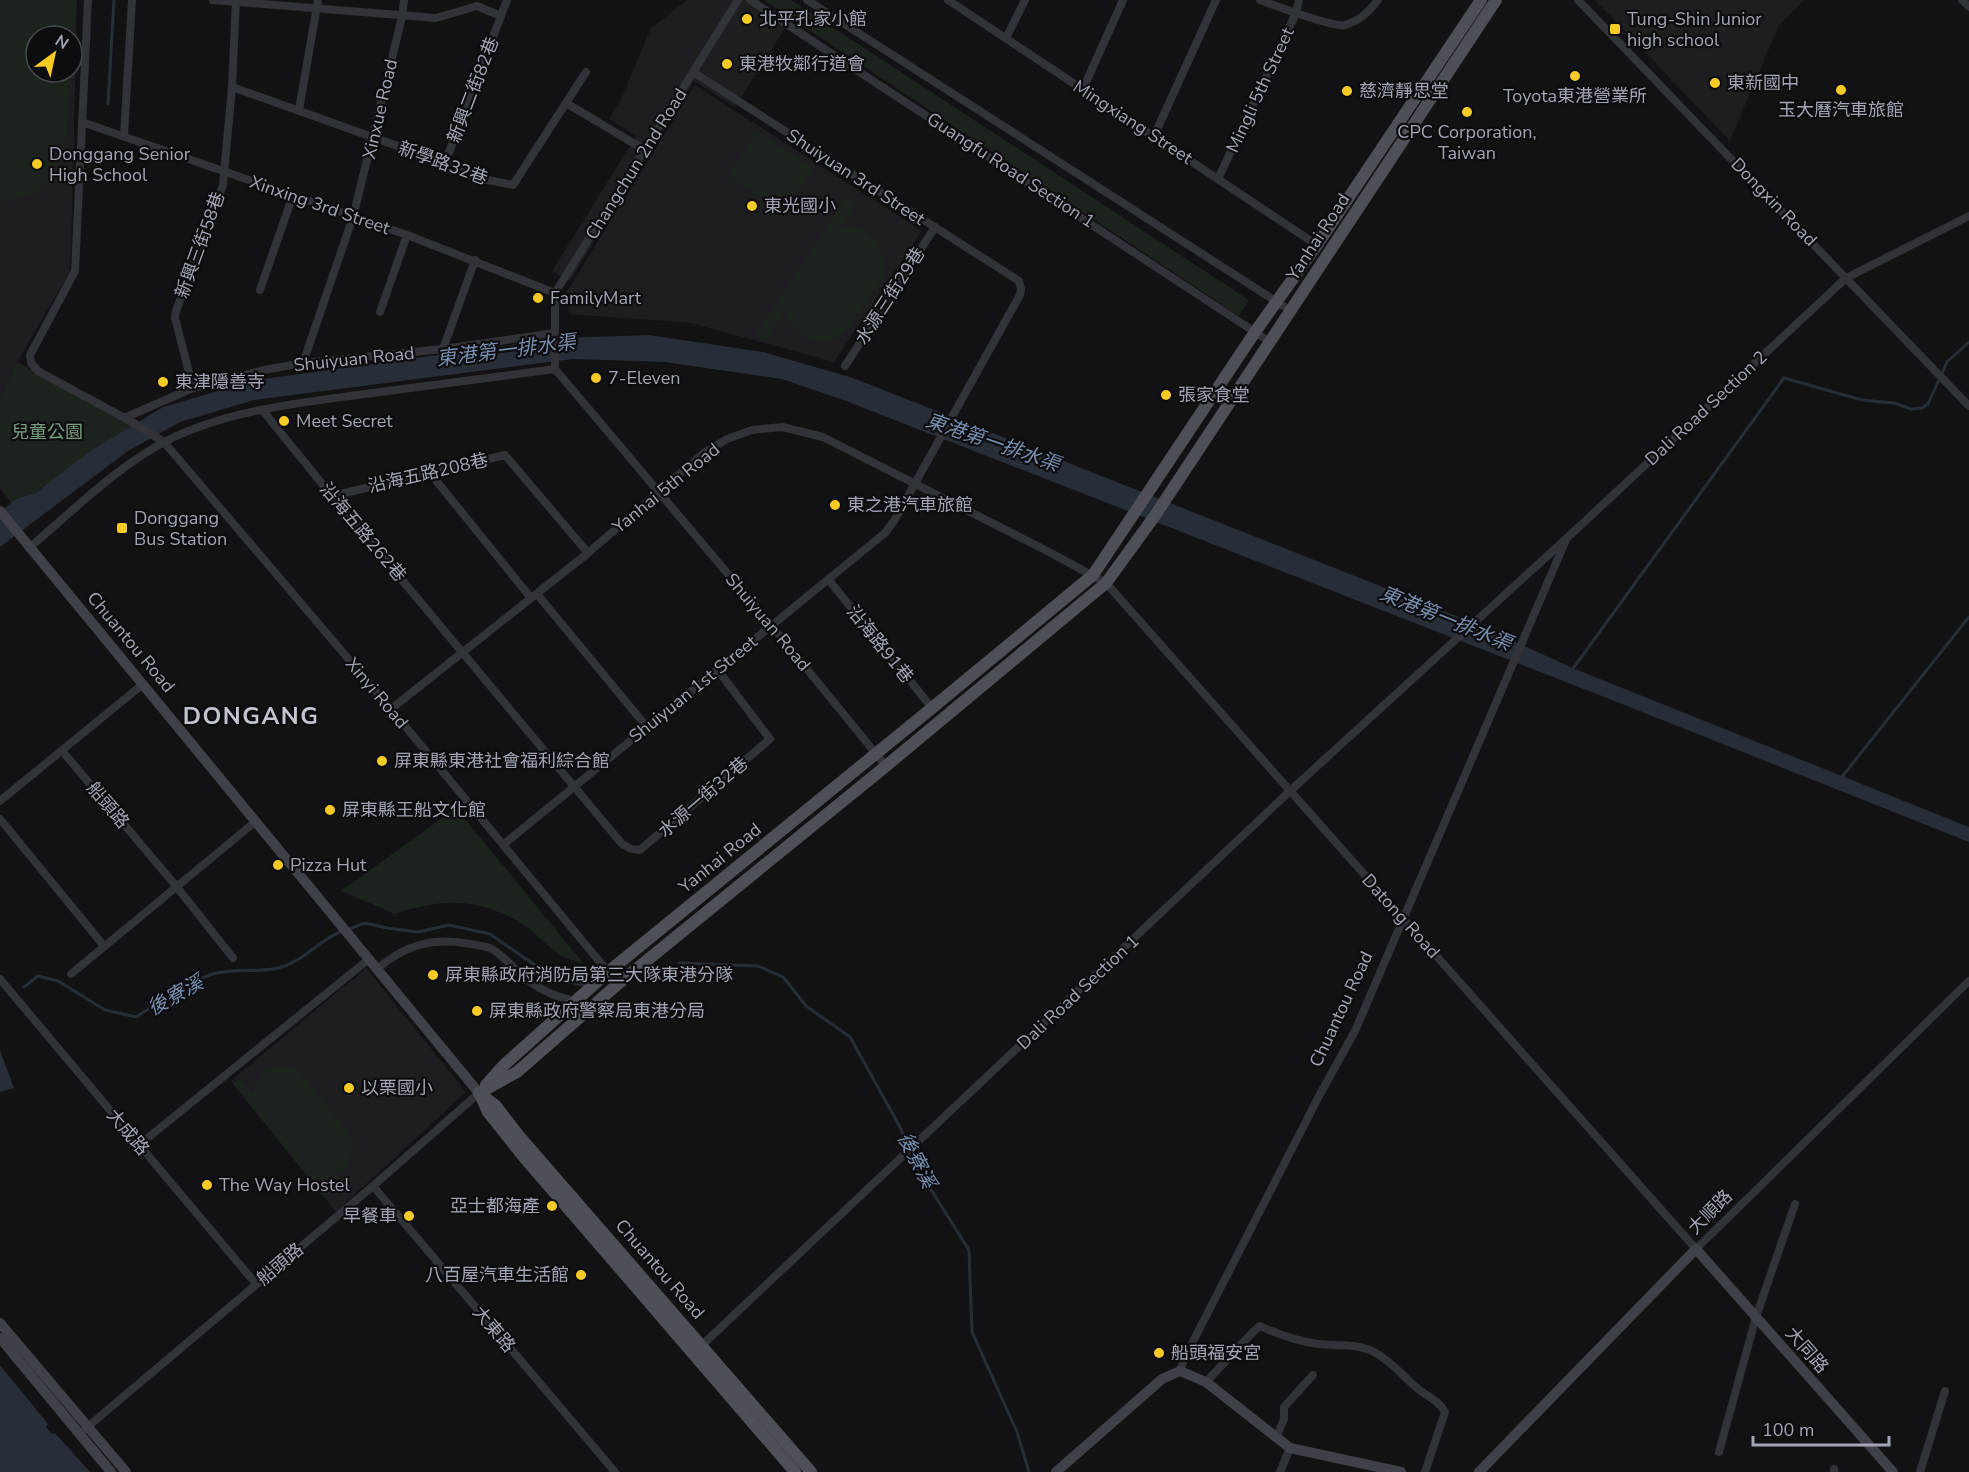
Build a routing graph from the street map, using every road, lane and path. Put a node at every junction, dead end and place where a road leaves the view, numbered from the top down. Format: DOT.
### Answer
graph roads {
  1 [pos="88,0"];
  2 [pos="132,0"];
  3 [pos="213,0"];
  4 [pos="404,0"];
  5 [pos="507,0"];
  6 [pos="738,0"];
  7 [pos="750,0"];
  8 [pos="807,0"];
  9 [pos="948,0"];
  10 [pos="1025,0"];
  11 [pos="1123,0"];
  12 [pos="1216,0"];
  13 [pos="1260,0"];
  14 [pos="1299,0"];
  15 [pos="1378,0"];
  16 [pos="1481,0"];
  17 [pos="1496,0"];
  18 [pos="1570,0"];
  19 [pos="1962,0"];
  20 [pos="236,1"];
  21 [pos="1581,3"];
  22 [pos="317,4"];
  23 [pos="1969,8"];
  24 [pos="1296,13"];
  25 [pos="501,16"];
  26 [pos="402,17"];
  27 [pos="1006,38"];
  28 [pos="586,72"];
  29 [pos="693,72"];
  30 [pos="232,87"];
  31 [pos="1083,89"];
  32 [pos="566,103"];
  33 [pos="298,110"];
  34 [pos="82,122"];
  35 [pos="124,136"];
  36 [pos="1154,136"];
  37 [pos="374,138"];
  38 [pos="645,150"];
  39 [pos="445,163"];
  40 [pos="224,171"];
  41 [pos="1218,178"];
  42 [pos="293,195"];
  43 [pos="1969,216"];
  44 [pos="353,217"];
  45 [pos="934,227"];
  46 [pos="407,235"];
  47 [pos="1317,245"];
  48 [pos="475,260"];
  49 [pos="1846,278"];
  50 [pos="1019,281"];
  51 [pos="260,290"];
  52 [pos="555,292"];
  53 [pos="1276,301"];
  54 [pos="1291,311"];
  55 [pos="380,312"];
  56 [pos="1255,332"];
  57 [pos="555,335"];
  58 [pos="1270,342"];
  59 [pos="443,349"];
  60 [pos="303,363"];
  61 [pos="845,366"];
  62 [pos="555,369"];
  63 [pos="193,388"];
  64 [pos="1969,405"];
  65 [pos="263,411"];
  66 [pos="128,420"];
  67 [pos="164,442"];
  68 [pos="430,473"];
  69 [pos="915,484"];
  70 [pos="658,491"];
  71 [pos="332,496"];
  72 [pos="0,512"];
  73 [pos="1567,538"];
  74 [pos="29,548"];
  75 [pos="588,553"];
  76 [pos="1094,574"];
  77 [pos="828,579"];
  78 [pos="1106,583"];
  79 [pos="534,596"];
  80 [pos="771,625"];
  81 [pos="464,652"];
  82 [pos="717,669"];
  83 [pos="143,684"];
  84 [pos="932,708"];
  85 [pos="391,709"];
  86 [pos="646,726"];
  87 [pos="63,752"];
  88 [pos="876,754"];
  89 [pos="886,766"];
  90 [pos="575,785"];
  91 [pos="1290,791"];
  92 [pos="0,801"];
  93 [pos="0,819"];
  94 [pos="255,822"];
  95 [pos="504,844"];
  96 [pos="176,885"];
  97 [pos="1402,918"];
  98 [pos="104,946"];
  99 [pos="233,958"];
  100 [pos="369,959"];
  101 [pos="377,969"];
  102 [pos="608,972"];
  103 [pos="71,974"];
  104 [pos="0,979"];
  105 [pos="1969,981"];
  106 [pos="618,984"];
  107 [pos="575,1001"];
  108 [pos="479,1093"];
  109 [pos="139,1145"];
  110 [pos="373,1186"];
  111 [pos="1794,1204"];
  112 [pos="1696,1249"];
  113 [pos="256,1284"];
  114 [pos="1756,1317"];
  115 [pos="0,1323"];
  116 [pos="0,1338"];
  117 [pos="698,1349"];
  118 [pos="1180,1371"];
  119 [pos="1313,1375"];
  120 [pos="1206,1382"];
  121 [pos="1945,1391"];
  122 [pos="83,1431"];
  123 [pos="1275,1438"];
  124 [pos="1290,1448"];
  125 [pos="1719,1452"];
  126 [pos="111,1472"];
  127 [pos="126,1472"];
  128 [pos="615,1472"];
  129 [pos="795,1472"];
  130 [pos="811,1472"];
  131 [pos="1056,1472"];
  132 [pos="1280,1472"];
  133 [pos="1401,1472"];
  134 [pos="1425,1472"];
  135 [pos="1479,1472"];
  136 [pos="1893,1472"];
  137 [pos="1920,1472"];
  1 -- 34 [label="street"];
  2 -- 35 [label="street"];
  3 -- 20 [label="street"];
  4 -- 26 [label="street, Xinxue Road"];
  5 -- 25 [label="street, 新興二街82巷"];
  6 -- 29 [label="street, Changchun 2nd Road"];
  7 -- 56 [label="street, Guangfu Road Section 1"];
  8 -- 53 [label="street, Guangfu Road Section 1"];
  9 -- 27 [label="street, Mingxiang Street"];
  10 -- 27 [label="street"];
  11 -- 31 [label="street"];
  12 -- 36 [label="street"];
  13 -- 24 [label="street"];
  14 -- 24 [label="street, Mingli 5th Street"];
  15 -- 24 [label="street"];
  16 -- 47 [label="main road, Yanhai Road"];
  17 -- 54 [label="main road, Yanhai Road"];
  18 -- 21 [label="street"];
  19 -- 23 [label="street"];
  20 -- 22 [label="street"];
  20 -- 30 [label="street, 新興三街58巷"];
  21 -- 49 [label="street, Dongxin Road"];
  22 -- 26 [label="street"];
  22 -- 33 [label="street"];
  24 -- 41 [label="street, Mingli 5th Street"];
  25 -- 26 [label="street"];
  25 -- 39 [label="street, 新興二街82巷"];
  26 -- 37 [label="street, Xinxue Road"];
  27 -- 31 [label="street, Mingxiang Street"];
  28 -- 32 [label="street"];
  29 -- 38 [label="street, Changchun 2nd Road"];
  29 -- 45 [label="street, Shuiyuan 3rd Street"];
  30 -- 33 [label="street, 新學路32巷"];
  30 -- 40 [label="street, 新興三街58巷"];
  31 -- 36 [label="street, Mingxiang Street"];
  32 -- 38 [label="street"];
  32 -- 39 [label="street, 新學路32巷"];
  33 -- 37 [label="street, 新學路32巷"];
  34 -- 35 [label="street, Xinxing 3rd Street"];
  34 -- 66 [label="street"];
  35 -- 40 [label="street, Xinxing 3rd Street"];
  36 -- 41 [label="street, Mingxiang Street"];
  37 -- 39 [label="street, 新學路32巷"];
  37 -- 44 [label="street, Xinxue Road"];
  38 -- 52 [label="street, Changchun 2nd Road"];
  40 -- 42 [label="street, Xinxing 3rd Street"];
  40 -- 63 [label="street, 新興三街58巷"];
  41 -- 47 [label="street, Mingxiang Street"];
  42 -- 44 [label="street, Xinxing 3rd Street"];
  42 -- 51 [label="street"];
  43 -- 49 [label="street, Dali Road Section 2"];
  44 -- 46 [label="street, Xinxing 3rd Street"];
  44 -- 60 [label="street, Xinxue Road"];
  45 -- 50 [label="street, Shuiyuan 3rd Street"];
  45 -- 61 [label="street, 水源三街29巷"];
  46 -- 48 [label="street, Xinxing 3rd Street"];
  46 -- 55 [label="street"];
  47 -- 53 [label="main road, Yanhai Road"];
  48 -- 52 [label="street, Xinxing 3rd Street"];
  48 -- 59 [label="street"];
  49 -- 64 [label="street, Dongxin Road"];
  49 -- 73 [label="street, Dali Road Section 2"];
  50 -- 69 [label="street, Shuiyuan 1st Street"];
  52 -- 57 [label="street"];
  53 -- 54 [label="street, Guangfu Road Section 1"];
  53 -- 56 [label="main road, Yanhai Road"];
  54 -- 58 [label="main road, Yanhai Road"];
  56 -- 58 [label="street, Guangfu Road Section 1"];
  56 -- 76 [label="main road, Yanhai Road"];
  57 -- 59 [label="street, Shuiyuan Road"];
  57 -- 62 [label="street"];
  58 -- 78 [label="main road, Yanhai Road"];
  59 -- 60 [label="street, Shuiyuan Road"];
  60 -- 63 [label="street, Shuiyuan Road"];
  62 -- 65 [label="street, Shuiyuan Road"];
  62 -- 70 [label="street, Shuiyuan Road"];
  63 -- 66 [label="street, Shuiyuan Road"];
  65 -- 67 [label="street, Shuiyuan Road"];
  65 -- 71 [label="street, 沿海五路262巷"];
  66 -- 67 [label="street, Xinyi Road"];
  67 -- 74 [label="street, Shuiyuan Road"];
  67 -- 85 [label="street, Xinyi Road"];
  68 -- 71 [label="street, 沿海五路208巷"];
  68 -- 75 [label="street, 沿海五路208巷"];
  68 -- 79 [label="street"];
  69 -- 70 [label="street, Yanhai 5th Road"];
  69 -- 76 [label="street, Yanhai 5th Road"];
  69 -- 77 [label="street, Shuiyuan 1st Street"];
  70 -- 75 [label="street, Yanhai 5th Road"];
  70 -- 80 [label="street, Shuiyuan Road"];
  71 -- 81 [label="street, 沿海五路262巷"];
  72 -- 74 [label="street, Chuantou Road"];
  73 -- 91 [label="street, Dali Road Section 1"];
  73 -- 97 [label="street, Chuantou Road"];
  74 -- 83 [label="street, Chuantou Road"];
  75 -- 79 [label="street, Yanhai 5th Road"];
  76 -- 78 [label="street, Yanhai 5th Road"];
  76 -- 84 [label="main road, Yanhai Road"];
  77 -- 80 [label="street, Shuiyuan 1st Street"];
  77 -- 84 [label="street, 沿海路91巷"];
  78 -- 89 [label="main road, Yanhai Road"];
  78 -- 91 [label="street, Datong Road"];
  79 -- 81 [label="street, Yanhai 5th Road"];
  79 -- 86 [label="street"];
  80 -- 82 [label="street, Shuiyuan 1st Street"];
  80 -- 88 [label="street, Shuiyuan Road"];
  81 -- 85 [label="street, Yanhai 5th Road"];
  81 -- 90 [label="street, 沿海五路262巷"];
  82 -- 86 [label="street, Shuiyuan 1st Street"];
  82 -- 90 [label="street, 水源一街32巷"];
  83 -- 87 [label="street"];
  83 -- 94 [label="street, Chuantou Road"];
  84 -- 88 [label="main road, Yanhai Road"];
  85 -- 95 [label="street, Xinyi Road"];
  86 -- 90 [label="street, Shuiyuan 1st Street"];
  87 -- 92 [label="street"];
  87 -- 96 [label="street, 船頭路"];
  88 -- 89 [label="street, Shuiyuan Road"];
  88 -- 102 [label="main road, Yanhai Road"];
  89 -- 106 [label="main road, Yanhai Road"];
  90 -- 95 [label="street, Shuiyuan 1st Street"];
  91 -- 97 [label="street, Datong Road"];
  91 -- 117 [label="street, Dali Road Section 1"];
  93 -- 98 [label="street"];
  94 -- 96 [label="street"];
  94 -- 100 [label="street, Chuantou Road"];
  95 -- 102 [label="street, Xinyi Road"];
  96 -- 98 [label="street"];
  96 -- 99 [label="street, 船頭路"];
  97 -- 112 [label="street, Datong Road"];
  97 -- 118 [label="street, Chuantou Road"];
  98 -- 103 [label="street"];
  100 -- 101 [label="street, Chuantou Road"];
  100 -- 109 [label="street"];
  101 -- 107 [label="street"];
  101 -- 108 [label="street, Chuantou Road"];
  102 -- 106 [label="street, Xinyi Road"];
  102 -- 107 [label="main road, Yanhai Road"];
  104 -- 109 [label="street, 大成路"];
  105 -- 112 [label="street, 大順路"];
  106 -- 108 [label="main road"];
  107 -- 108 [label="main road, Yanhai Road"];
  108 -- 110 [label="street, 船頭路"];
  108 -- 117 [label="main road, Chuantou Road"];
  109 -- 113 [label="street, 大成路"];
  110 -- 113 [label="street, 船頭路"];
  110 -- 128 [label="street, 大東路"];
  111 -- 114 [label="street"];
  112 -- 114 [label="street, 大同路"];
  112 -- 135 [label="street, 大順路"];
  113 -- 122 [label="street, 船頭路"];
  114 -- 125 [label="street"];
  114 -- 136 [label="street, 大同路"];
  115 -- 122 [label="street"];
  116 -- 122 [label="street"];
  117 -- 129 [label="main road, Chuantou Road"];
  117 -- 130 [label="main road, Chuantou Road"];
  118 -- 120 [label="street"];
  118 -- 131 [label="street"];
  119 -- 123 [label="street"];
  120 -- 123 [label="street"];
  120 -- 134 [label="street"];
  121 -- 137 [label="street"];
  122 -- 126 [label="street"];
  122 -- 127 [label="street"];
  123 -- 124 [label="street"];
  124 -- 132 [label="street"];
  124 -- 133 [label="street"];
}
